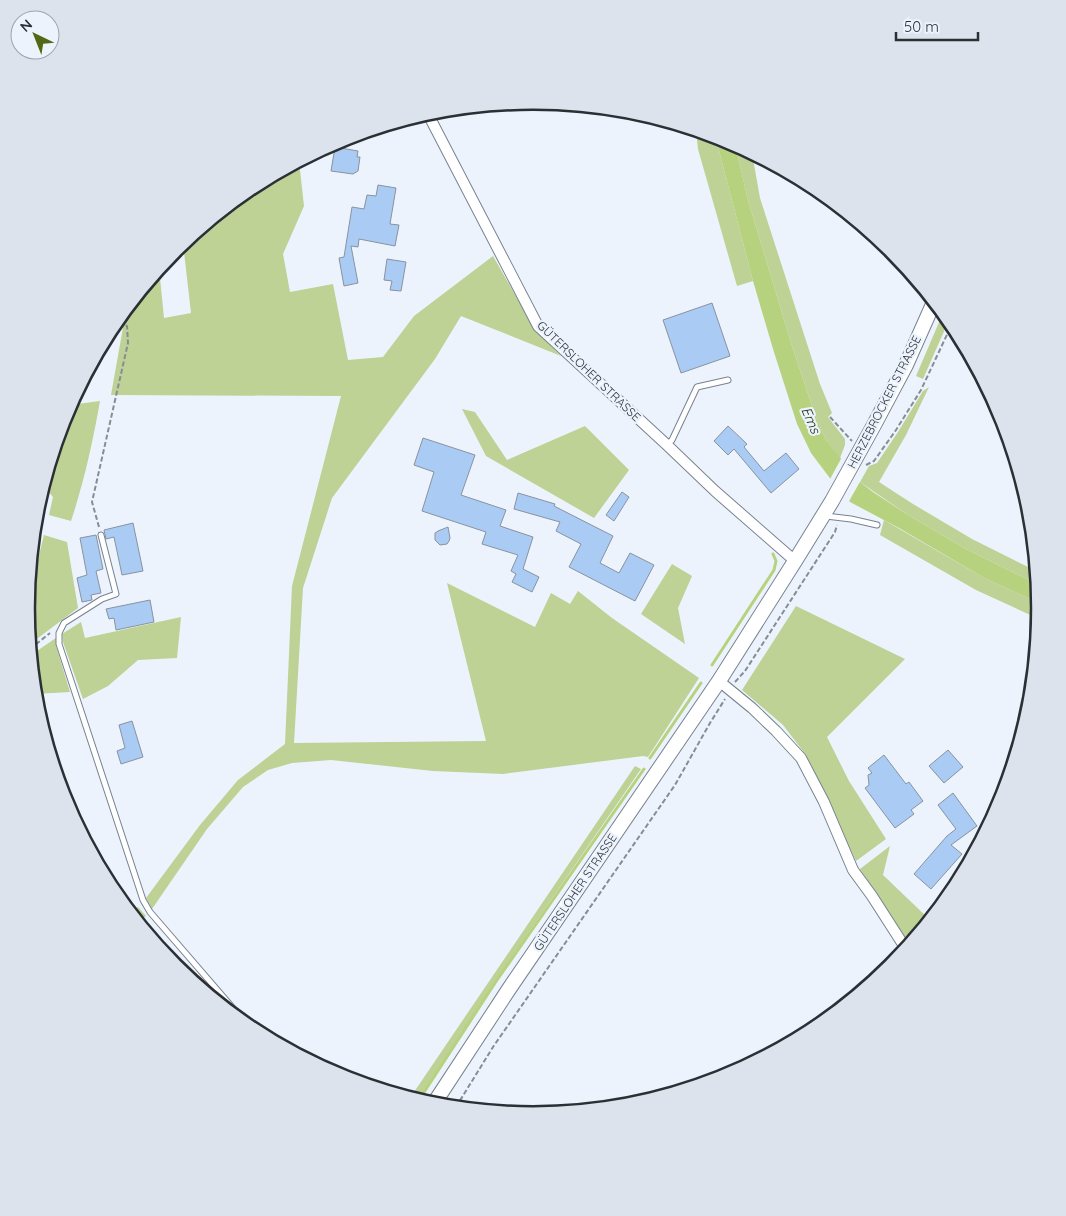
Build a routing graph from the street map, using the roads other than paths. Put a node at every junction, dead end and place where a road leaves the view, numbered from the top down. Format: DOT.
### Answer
graph roads {
  1 [pos="432,121"];
  2 [pos="931,309"];
  3 [pos="728,380"];
  4 [pos="667,445"];
  5 [pos="832,501"];
  6 [pos="823,515"];
  7 [pos="877,525"];
  8 [pos="101,535"];
  9 [pos="795,561"];
  10 [pos="719,681"];
  11 [pos="902,942"];
  12 [pos="225,999"];
  13 [pos="439,1096"];
  1 -- 4 [label="street, GÜTERSLOHER STRASSE"];
  2 -- 5 [label="main road, HERZEBROCKER STRASSE"];
  3 -- 4 [label="lane"];
  4 -- 9 [label="street, GÜTERSLOHER STRASSE"];
  5 -- 6 [label="main road, GÜTERSLOHER STRASSE"];
  6 -- 7 [label="lane"];
  6 -- 9 [label="main road, GÜTERSLOHER STRASSE"];
  8 -- 12 [label="lane"];
  9 -- 10 [label="main road, GÜTERSLOHER STRASSE"];
  10 -- 11 [label="street"];
  10 -- 13 [label="main road, GÜTERSLOHER STRASSE"];
}
